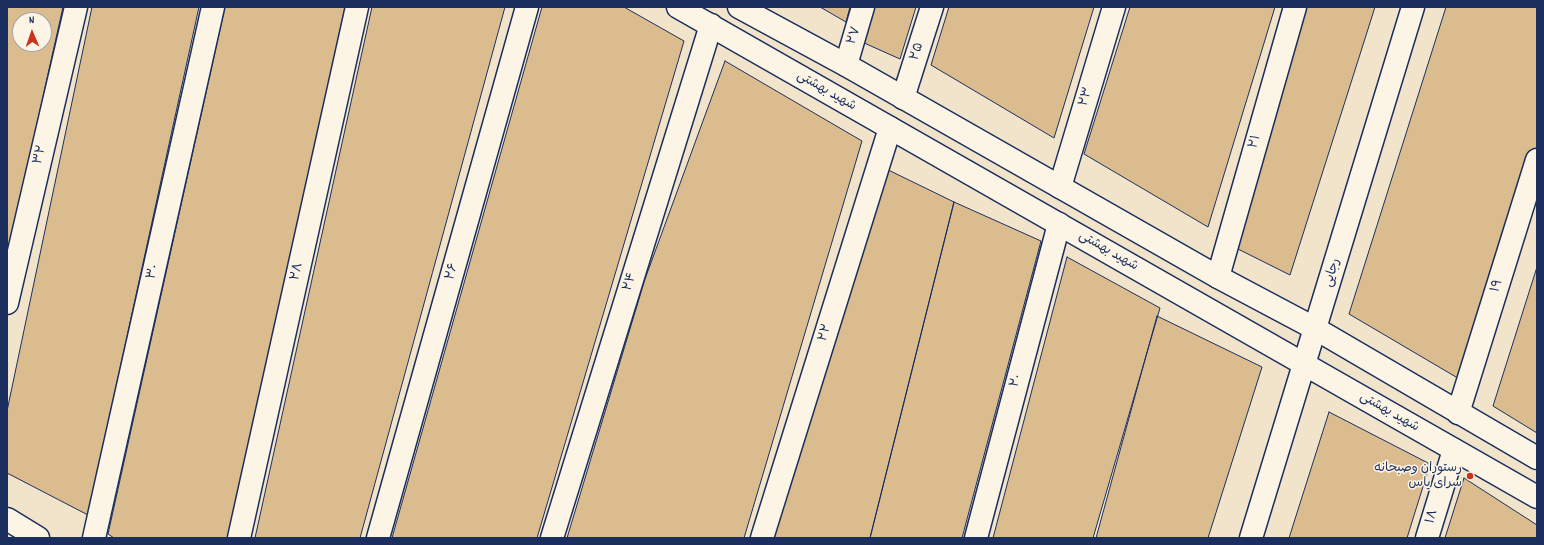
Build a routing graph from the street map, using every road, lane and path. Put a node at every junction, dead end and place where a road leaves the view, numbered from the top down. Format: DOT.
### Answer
graph roads {
  1 [pos="76,7"];
  2 [pos="213,7"];
  3 [pos="357,7"];
  4 [pos="527,7"];
  5 [pos="678,7"];
  6 [pos="739,7"];
  7 [pos="863,7"];
  8 [pos="932,7"];
  9 [pos="1114,7"];
  10 [pos="1295,7"];
  11 [pos="1413,7"];
  12 [pos="710,26"];
  13 [pos="846,65"];
  14 [pos="903,98"];
  15 [pos="890,128"];
  16 [pos="1537,160"];
  17 [pos="1060,187"];
  18 [pos="1058,224"];
  19 [pos="1218,277"];
  20 [pos="7,304"];
  21 [pos="1316,329"];
  22 [pos="1305,364"];
  23 [pos="1458,413"];
  24 [pos="1454,450"];
  25 [pos="1537,458"];
  26 [pos="1537,497"];
  27 [pos="7,519"];
  28 [pos="38,538"];
  29 [pos="94,538"];
  30 [pos="239,538"];
  31 [pos="378,538"];
  32 [pos="552,538"];
  33 [pos="762,538"];
  34 [pos="976,538"];
  35 [pos="1251,538"];
  36 [pos="1427,538"];
  1 -- 20 [label="street, ۳۲"];
  2 -- 29 [label="street, ۳۰"];
  3 -- 30 [label="street, ۲۸"];
  4 -- 31 [label="street, ۲۶"];
  5 -- 12 [label="street, شهید بهشتی"];
  6 -- 13 [label="street"];
  7 -- 13 [label="street, ۲۷"];
  8 -- 14 [label="street, ۲۵"];
  9 -- 17 [label="street, ۲۳"];
  10 -- 19 [label="street, ۲۱"];
  11 -- 21 [label="street, رجایی"];
  12 -- 15 [label="street, شهید بهشتی"];
  12 -- 32 [label="street, ۲۴"];
  13 -- 14 [label="street"];
  14 -- 17 [label="street"];
  15 -- 18 [label="street, شهید بهشتی"];
  15 -- 33 [label="street, ۲۲"];
  16 -- 23 [label="street, ۱۹"];
  17 -- 19 [label="street"];
  18 -- 22 [label="street, شهید بهشتی"];
  18 -- 34 [label="street, ۲۰"];
  19 -- 21 [label="street"];
  21 -- 22 [label="street, رجایی"];
  21 -- 23 [label="street"];
  22 -- 24 [label="street, شهید بهشتی"];
  22 -- 35 [label="street, رجایی"];
  23 -- 25 [label="street"];
  24 -- 26 [label="street, شهید بهشتی"];
  24 -- 36 [label="street, ۱۸"];
  27 -- 28 [label="street"];
}
